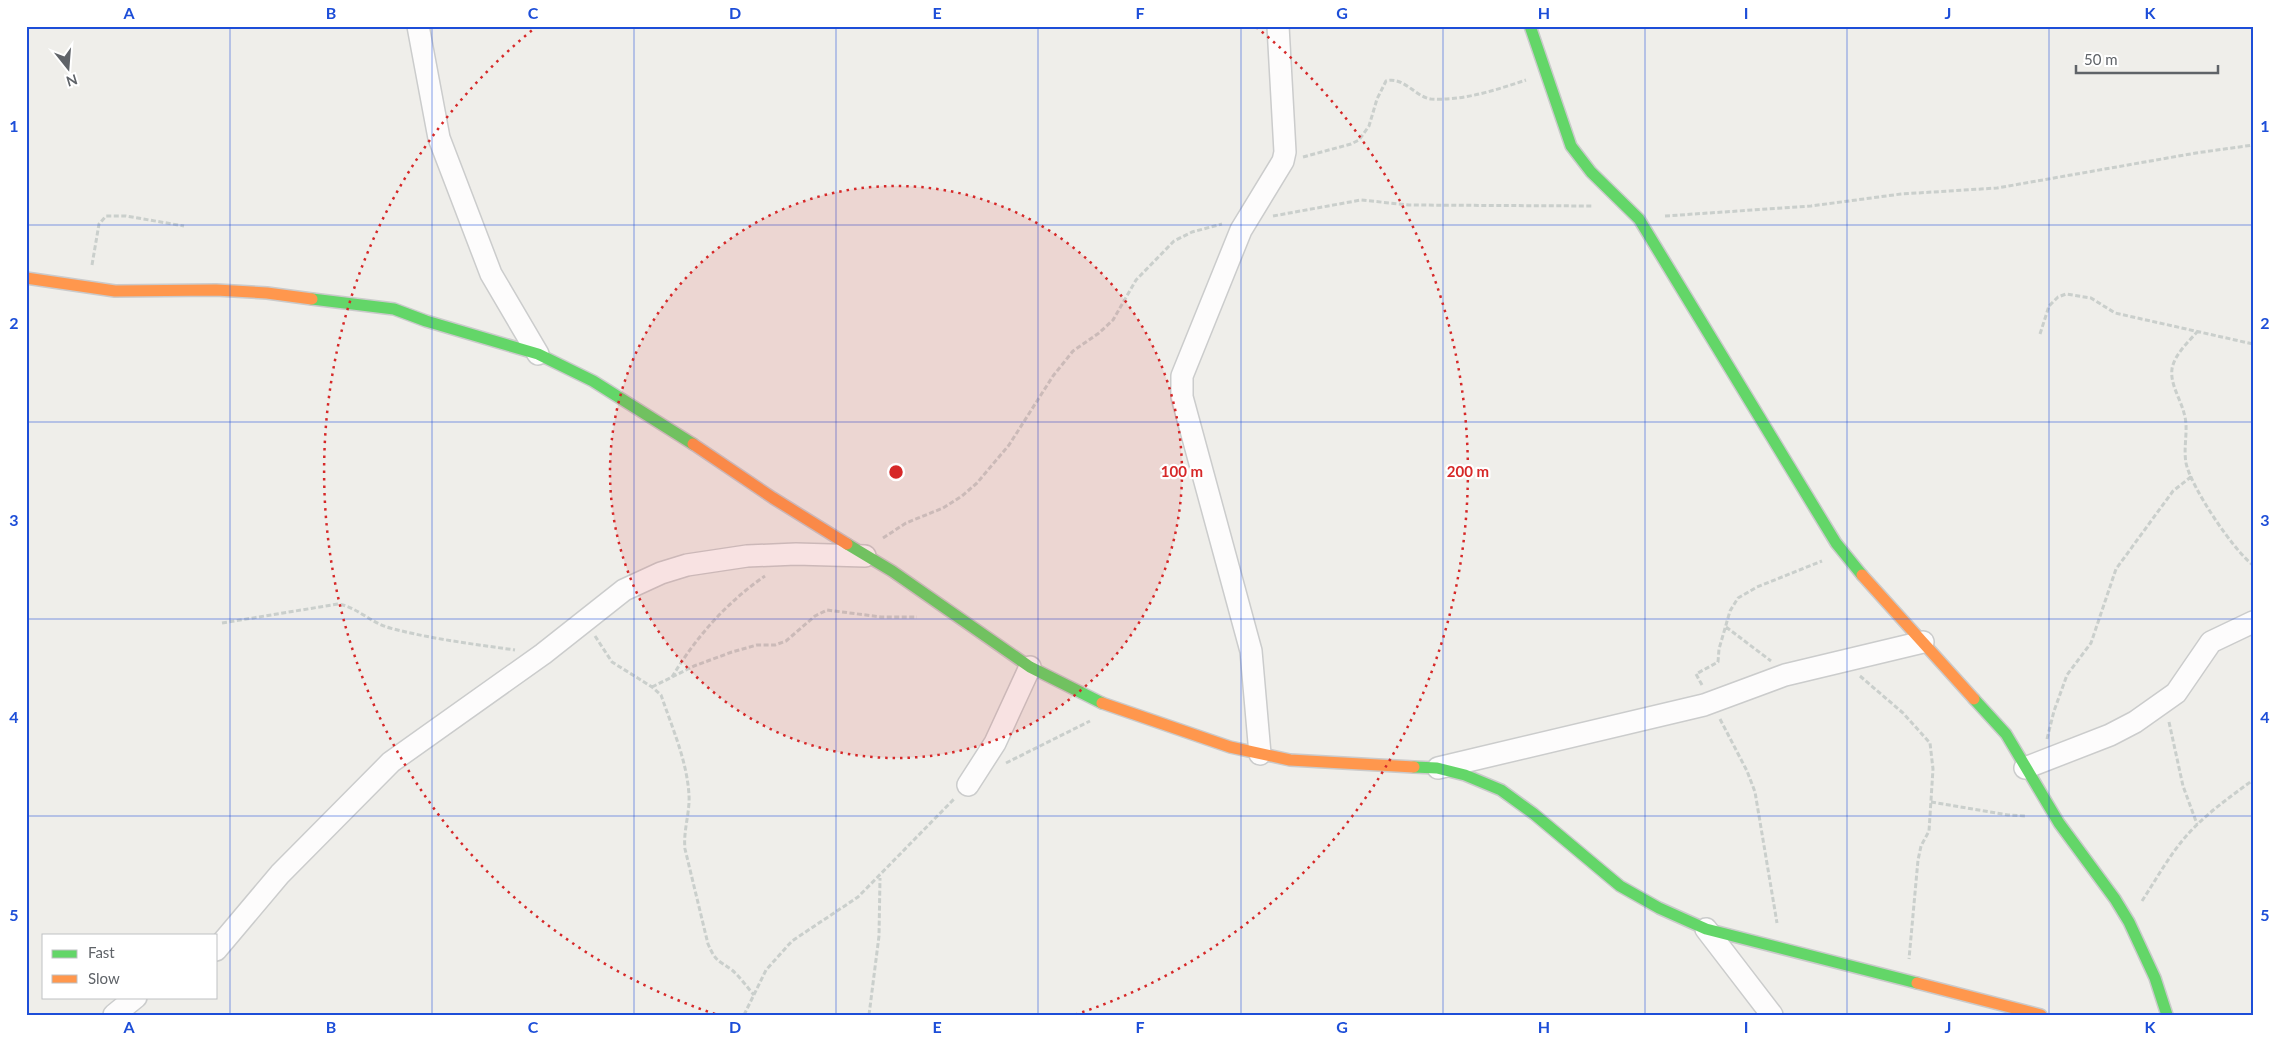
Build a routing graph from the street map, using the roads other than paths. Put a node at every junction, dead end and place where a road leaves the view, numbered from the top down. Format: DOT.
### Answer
graph roads {
  1 [pos="418,26"];
  2 [pos="1278,26"];
  3 [pos="1530,26"];
  4 [pos="26,278"];
  5 [pos="538,354"];
  6 [pos="865,556"];
  7 [pos="2253,622"];
  8 [pos="1923,642"];
  9 [pos="1030,668"];
  10 [pos="1260,754"];
  11 [pos="2034,764"];
  12 [pos="1437,768"];
  13 [pos="968,785"];
  14 [pos="1706,929"];
  15 [pos="218,948"];
  16 [pos="135,998"];
  17 [pos="114,1015"];
  18 [pos="1772,1015"];
  19 [pos="2041,1015"];
  20 [pos="2167,1015"];
  1 -- 5 [label="street"];
  2 -- 10 [label="street"];
  3 -- 8 [label="street"];
  4 -- 5 [label="street"];
  5 -- 6 [label="street"];
  6 -- 9 [label="street"];
  6 -- 15 [label="street"];
  7 -- 11 [label="street"];
  8 -- 11 [label="street"];
  8 -- 12 [label="street"];
  9 -- 10 [label="street"];
  9 -- 13 [label="street"];
  10 -- 12 [label="street"];
  11 -- 20 [label="street"];
  12 -- 14 [label="street"];
  14 -- 18 [label="street"];
  14 -- 19 [label="street"];
  16 -- 17 [label="street"];
}
